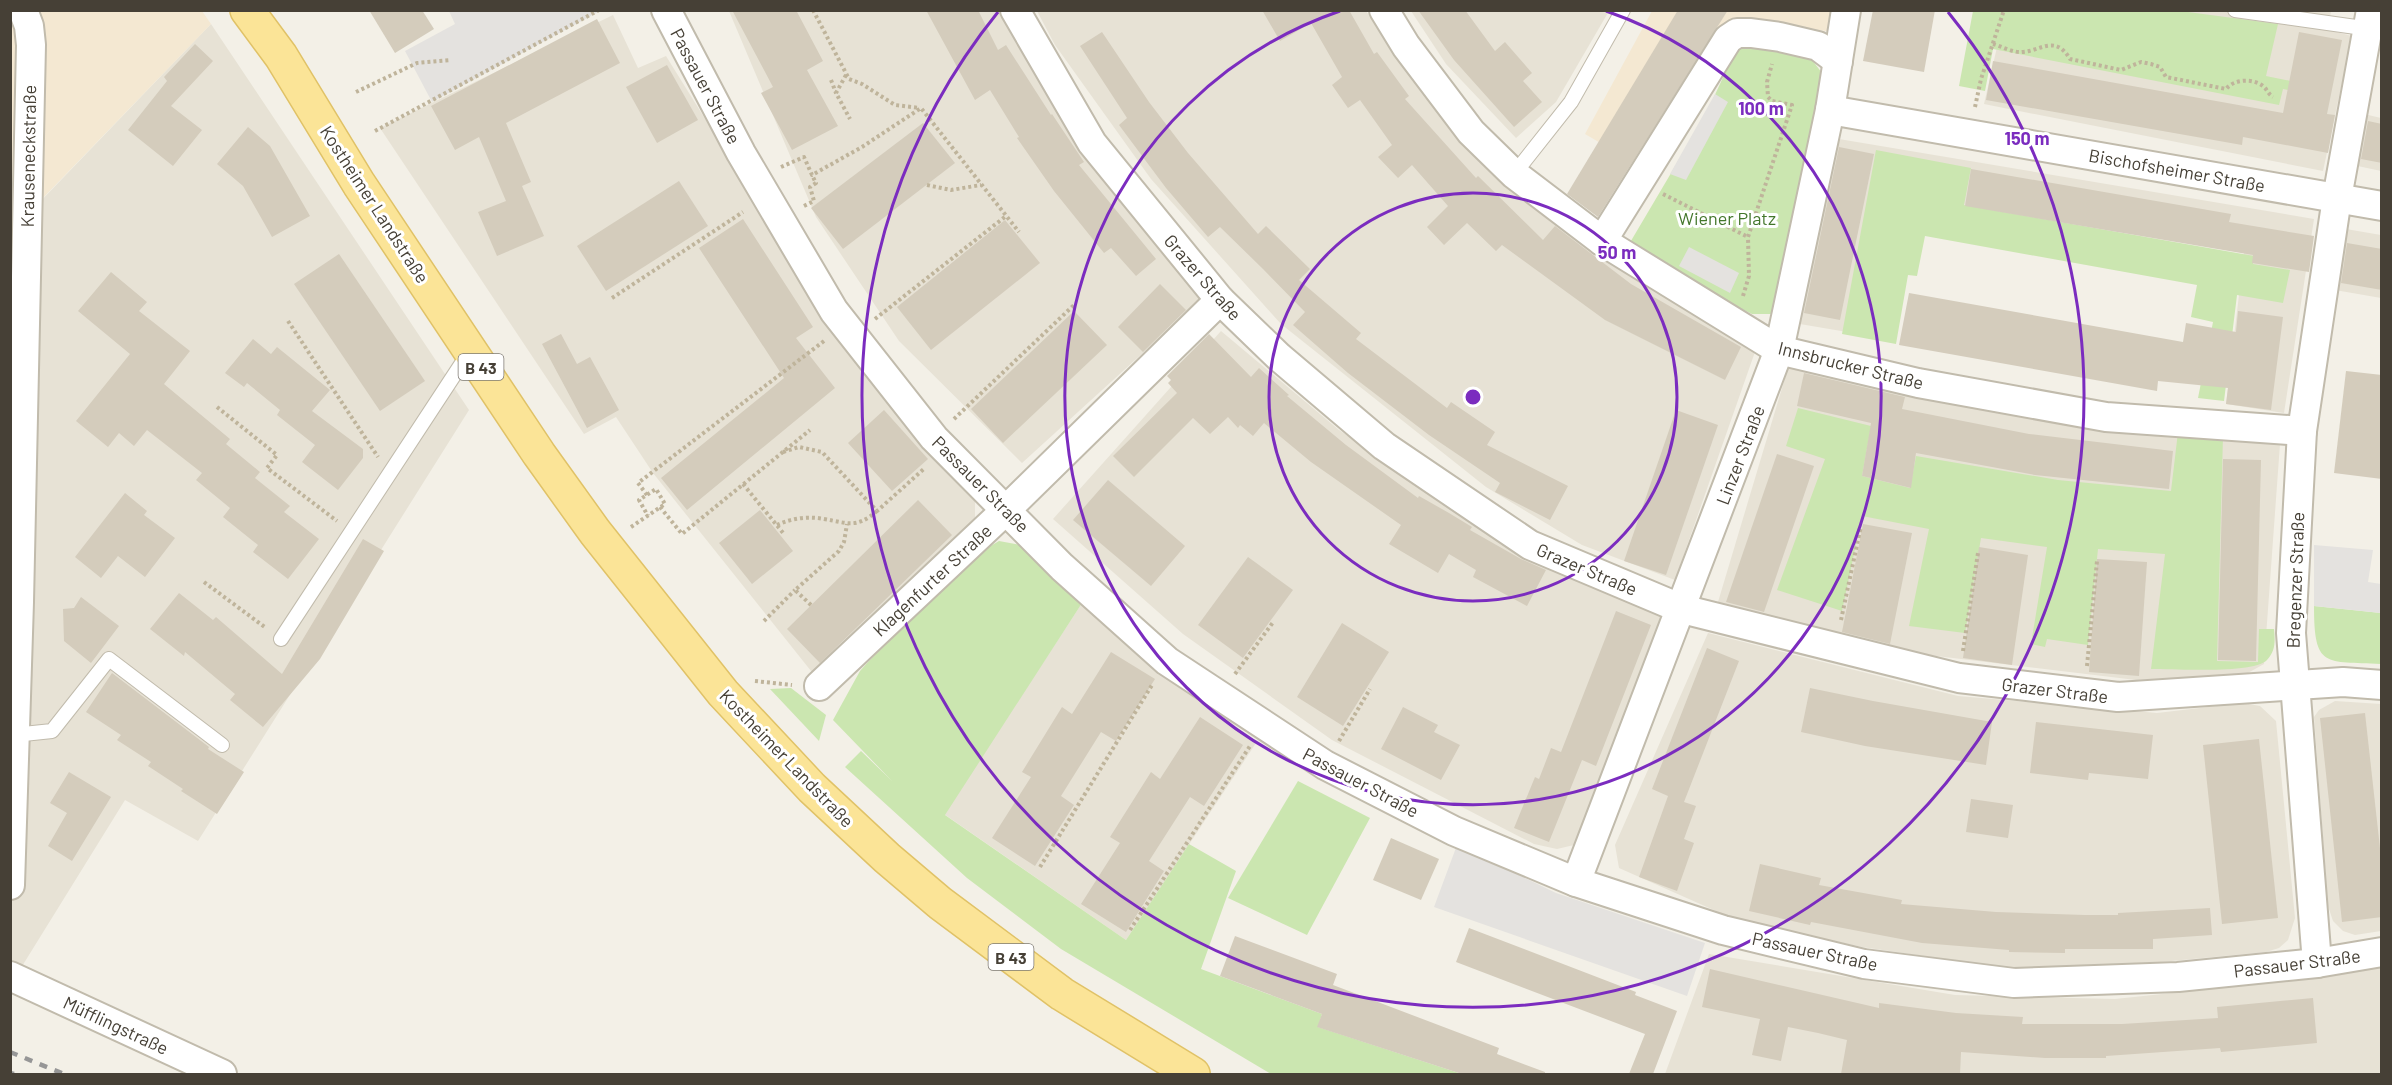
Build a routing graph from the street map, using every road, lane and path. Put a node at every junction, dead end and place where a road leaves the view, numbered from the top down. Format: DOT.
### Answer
graph roads {
  1 [pos="23,10"];
  2 [pos="247,10"];
  3 [pos="261,10"];
  4 [pos="599,10"];
  5 [pos="666,10"];
  6 [pos="813,10"];
  7 [pos="1015,10"];
  8 [pos="1383,10"];
  9 [pos="1623,10"];
  10 [pos="1846,10"];
  11 [pos="2004,10"];
  12 [pos="2235,10"];
  13 [pos="2374,23"];
  14 [pos="571,26"];
  15 [pos="574,31"];
  16 [pos="1780,37"];
  17 [pos="1993,44"];
  18 [pos="516,54"];
  19 [pos="281,56"];
  20 [pos="451,60"];
  21 [pos="519,60"];
  22 [pos="1838,62"];
  23 [pos="847,75"];
  24 [pos="831,80"];
  25 [pos="463,82"];
  26 [pos="466,88"];
  27 [pos="356,92"];
  28 [pos="836,93"];
  29 [pos="2273,97"];
  30 [pos="921,108"];
  31 [pos="1830,110"];
  32 [pos="850,119"];
  33 [pos="375,131"];
  34 [pos="1970,134"];
  35 [pos="1514,174"];
  36 [pos="1640,182"];
  37 [pos="927,185"];
  38 [pos="981,185"];
  39 [pos="761,187"];
  40 [pos="2337,198"];
  41 [pos="2382,206"];
  42 [pos="1006,216"];
  43 [pos="1019,232"];
  44 [pos="1748,237"];
  45 [pos="1602,241"];
  46 [pos="612,298"];
  47 [pos="1220,300"];
  48 [pos="1075,304"];
  49 [pos="288,321"];
  50 [pos="1742,327"];
  51 [pos="849,331"];
  52 [pos="1779,350"];
  53 [pos="470,351"];
  54 [pos="217,407"];
  55 [pos="810,430"];
  56 [pos="2302,431"];
  57 [pos="940,444"];
  58 [pos="783,452"];
  59 [pos="390,475"];
  60 [pos="743,484"];
  61 [pos="647,495"];
  62 [pos="660,507"];
  63 [pos="1006,510"];
  64 [pos="877,511"];
  65 [pos="648,516"];
  66 [pos="847,524"];
  67 [pos="777,525"];
  68 [pos="1861,526"];
  69 [pos="631,527"];
  70 [pos="352,532"];
  71 [pos="784,534"];
  72 [pos="1978,553"];
  73 [pos="2097,561"];
  74 [pos="204,582"];
  75 [pos="795,590"];
  76 [pos="811,605"];
  77 [pos="1682,609"];
  78 [pos="764,621"];
  79 [pos="1274,621"];
  80 [pos="281,639"];
  81 [pos="1835,648"];
  82 [pos="1167,661"];
  83 [pos="1959,678"];
  84 [pos="752,681"];
  85 [pos="2294,685"];
  86 [pos="2382,685"];
  87 [pos="819,686"];
  88 [pos="1370,689"];
  89 [pos="2084,693"];
  90 [pos="1218,696"];
  91 [pos="1263,726"];
  92 [pos="14,735"];
  93 [pos="222,745"];
  94 [pos="1324,765"];
  95 [pos="11,860"];
  96 [pos="1040,867"];
  97 [pos="1576,882"];
  98 [pos="10,885"];
  99 [pos="1130,930"];
  100 [pos="2382,952"];
  101 [pos="2317,963"];
  102 [pos="10,976"];
  103 [pos="222,1074"];
  104 [pos="1193,1074"];
  1 -- 92 [label="street, Krauseneckstraße"];
  2 -- 19 [label="main road, Kostheimer Landstraße / B 43"];
  3 -- 19 [label="main road, Kostheimer Landstraße / B 43"];
  4 -- 14 [label="path"];
  5 -- 39 [label="street, Passauer Straße"];
  6 -- 23 [label="path"];
  7 -- 47 [label="street, Grazer Straße"];
  8 -- 35 [label="street, Innsbrucker Straße"];
  9 -- 35 [label="lane"];
  10 -- 22 [label="street, Linzer Straße"];
  11 -- 17 [label="path"];
  12 -- 13 [label="lane"];
  13 -- 40 [label="street, Bregenzer Straße"];
  14 -- 15 [label="path"];
  14 -- 18 [label="path"];
  16 -- 22 [label="street"];
  16 -- 36 [label="street"];
  16 -- 44 [label="path"];
  17 -- 29 [label="path"];
  17 -- 34 [label="path"];
  18 -- 21 [label="path"];
  18 -- 25 [label="path"];
  19 -- 53 [label="main road, Kostheimer Landstraße / B 43"];
  20 -- 27 [label="path"];
  22 -- 31 [label="street, Linzer Straße"];
  23 -- 28 [label="path"];
  23 -- 30 [label="path"];
  24 -- 28 [label="path"];
  25 -- 26 [label="path"];
  25 -- 33 [label="path"];
  28 -- 32 [label="path"];
  30 -- 38 [label="path"];
  30 -- 39 [label="path"];
  31 -- 34 [label="street, Bischofsheimer Straße"];
  31 -- 52 [label="street, Linzer Straße"];
  34 -- 40 [label="street, Bischofsheimer Straße"];
  35 -- 45 [label="street, Innsbrucker Straße"];
  36 -- 44 [label="path"];
  36 -- 45 [label="street"];
  37 -- 38 [label="path"];
  38 -- 42 [label="path"];
  39 -- 46 [label="path"];
  39 -- 51 [label="street, Passauer Straße"];
  40 -- 41 [label="street, Bischofsheimer Straße"];
  40 -- 56 [label="street, Bregenzer Straße"];
  42 -- 43 [label="path"];
  42 -- 51 [label="path"];
  44 -- 50 [label="path"];
  45 -- 50 [label="street, Innsbrucker Straße"];
  47 -- 63 [label="street, Klagenfurter Straße"];
  47 -- 77 [label="street, Grazer Straße"];
  48 -- 57 [label="path"];
  49 -- 59 [label="path"];
  50 -- 52 [label="street, Innsbrucker Straße"];
  51 -- 57 [label="street, Passauer Straße"];
  51 -- 61 [label="path"];
  52 -- 56 [label="street, Innsbrucker Straße"];
  52 -- 77 [label="street, Linzer Straße"];
  53 -- 59 [label="lane"];
  53 -- 104 [label="main road, Kostheimer Landstraße / B 43"];
  54 -- 70 [label="path"];
  55 -- 58 [label="path"];
  56 -- 85 [label="street, Bregenzer Straße"];
  57 -- 63 [label="street, Passauer Straße"];
  57 -- 64 [label="path"];
  58 -- 60 [label="path"];
  58 -- 64 [label="path"];
  59 -- 70 [label="lane"];
  60 -- 62 [label="path"];
  60 -- 67 [label="path"];
  61 -- 62 [label="path"];
  61 -- 65 [label="path"];
  62 -- 65 [label="path"];
  63 -- 82 [label="street, Passauer Straße"];
  63 -- 87 [label="street, Klagenfurter Straße"];
  64 -- 66 [label="path"];
  65 -- 69 [label="path"];
  66 -- 67 [label="path"];
  66 -- 75 [label="path"];
  67 -- 71 [label="path"];
  68 -- 81 [label="path"];
  70 -- 80 [label="lane"];
  72 -- 83 [label="path"];
  73 -- 89 [label="path"];
  74 -- 80 [label="path"];
  75 -- 76 [label="path"];
  75 -- 78 [label="path"];
  77 -- 81 [label="street, Grazer Straße"];
  77 -- 97 [label="street, Linzer Straße"];
  79 -- 90 [label="path"];
  81 -- 83 [label="street, Grazer Straße"];
  82 -- 90 [label="street, Passauer Straße"];
  82 -- 96 [label="path"];
  83 -- 89 [label="street, Grazer Straße"];
  84 -- 87 [label="path"];
  85 -- 86 [label="street, Grazer Straße"];
  85 -- 89 [label="street, Grazer Straße"];
  85 -- 101 [label="street, Bregenzer Straße"];
  88 -- 94 [label="path"];
  90 -- 91 [label="street, Passauer Straße"];
  91 -- 94 [label="street, Passauer Straße"];
  91 -- 99 [label="path"];
  92 -- 93 [label="lane"];
  92 -- 95 [label="street, Krauseneckstraße"];
  94 -- 97 [label="street, Passauer Straße"];
  95 -- 98 [label="street, Krauseneckstraße"];
  97 -- 101 [label="street, Passauer Straße"];
  100 -- 101 [label="street, Passauer Straße"];
  102 -- 103 [label="street, Müfflingstraße"];
}
